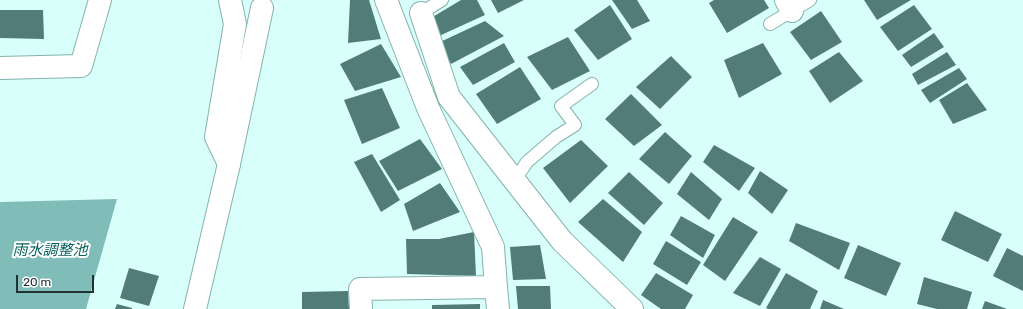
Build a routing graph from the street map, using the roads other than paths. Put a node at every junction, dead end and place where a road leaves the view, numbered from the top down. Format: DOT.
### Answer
graph roads {
  1 [pos="100,0"];
  2 [pos="230,0"];
  3 [pos="386,0"];
  4 [pos="442,0"];
  5 [pos="796,4"];
  6 [pos="262,8"];
  7 [pos="421,13"];
  8 [pos="770,24"];
  9 [pos="0,68"];
  10 [pos="592,84"];
  11 [pos="229,164"];
  12 [pos="514,181"];
  13 [pos="496,287"];
  14 [pos="194,309"];
  15 [pos="361,309"];
  16 [pos="498,309"];
  17 [pos="632,309"];
  1 -- 9 [label="street"];
  2 -- 11 [label="street"];
  3 -- 13 [label="street"];
  4 -- 7 [label="lane"];
  5 -- 8 [label="lane"];
  6 -- 11 [label="street"];
  7 -- 12 [label="street"];
  10 -- 12 [label="lane"];
  11 -- 14 [label="street"];
  12 -- 17 [label="street"];
  13 -- 15 [label="street"];
  13 -- 16 [label="street"];
}
